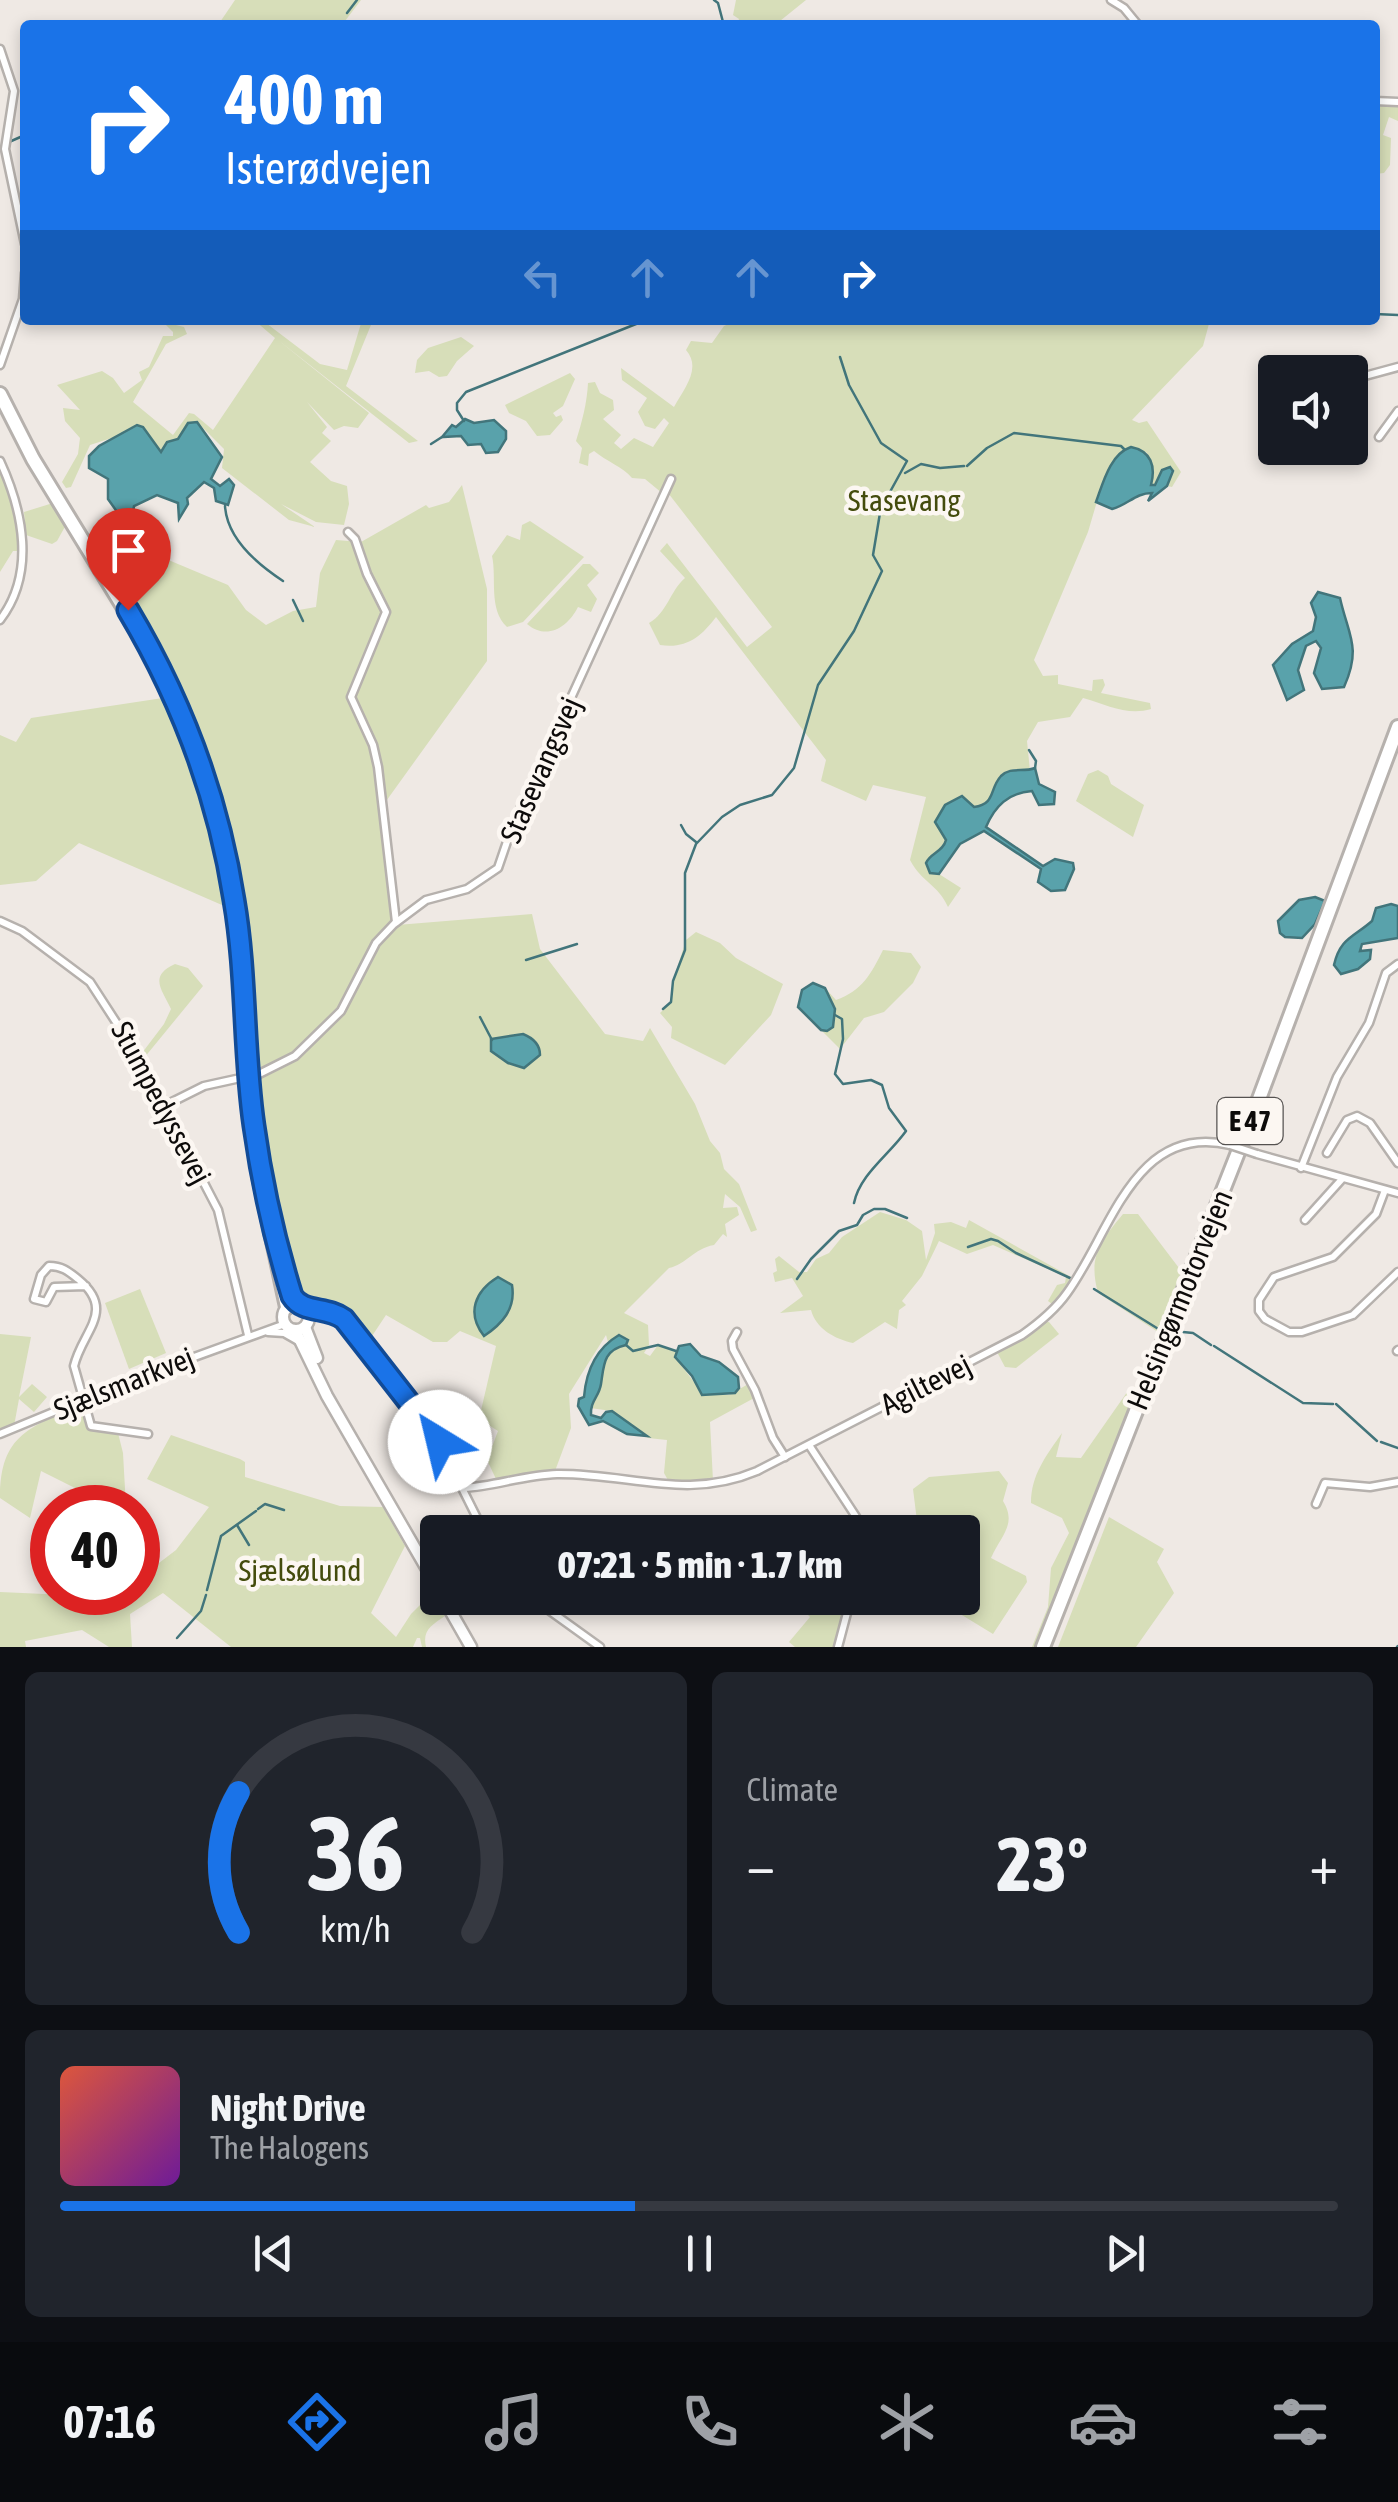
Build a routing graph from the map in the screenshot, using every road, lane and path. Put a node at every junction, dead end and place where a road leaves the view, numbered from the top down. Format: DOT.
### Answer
graph roads {
  1 [pos="1111,0"];
  2 [pos="1134,20"];
  3 [pos="0,49"];
  4 [pos="20,220"];
  5 [pos="20,309"];
  6 [pos="0,365"];
  7 [pos="1398,367"];
  8 [pos="1368,375"];
  9 [pos="0,394"];
  10 [pos="1398,411"];
  11 [pos="1379,437"];
  12 [pos="0,461"];
  13 [pos="671,479"];
  14 [pos="348,532"];
  15 [pos="0,620"];
  16 [pos="1398,726"];
  17 [pos="1398,747"];
  18 [pos="0,921"];
  19 [pos="396,922"];
  20 [pos="1398,964"];
  21 [pos="255,1076"];
  22 [pos="244,1078"];
  23 [pos="166,1105"];
  24 [pos="1327,1153"];
  25 [pos="1398,1163"];
  26 [pos="1301,1168"];
  27 [pos="1342,1180"];
  28 [pos="1385,1190"];
  29 [pos="1398,1194"];
  30 [pos="1306,1220"];
  31 [pos="1398,1272"];
  32 [pos="86,1286"];
  33 [pos="296,1317"];
  34 [pos="737,1332"];
  35 [pos="250,1335"];
  36 [pos="319,1380"];
  37 [pos="83,1399"];
  38 [pos="332,1401"];
  39 [pos="0,1434"];
  40 [pos="148,1434"];
  41 [pos="809,1445"];
  42 [pos="785,1456"];
  43 [pos="1398,1482"];
  44 [pos="464,1488"];
  45 [pos="1316,1504"];
  46 [pos="476,1515"];
  47 [pos="855,1515"];
  48 [pos="420,1556"];
  49 [pos="453,1615"];
  50 [pos="556,1615"];
  51 [pos="846,1615"];
  52 [pos="471,1647"];
  53 [pos="600,1647"];
  54 [pos="838,1647"];
  55 [pos="1042,1647"];
  56 [pos="1050,1647"];
  1 -- 2 [label="street"];
  3 -- 4 [label="street"];
  5 -- 6 [label="street"];
  7 -- 8 [label="street"];
  9 -- 33 [label="highway"];
  10 -- 11 [label="street"];
  12 -- 15 [label="street"];
  13 -- 19 [label="street, Stasevangsvej"];
  14 -- 19 [label="street"];
  16 -- 55 [label="highway, Helsingørmotorvejen / E 47"];
  17 -- 56 [label="highway, Helsingørmotorvejen / E 47"];
  18 -- 23 [label="street, Stumpedyssevej"];
  19 -- 21 [label="street, Stasevangsvej"];
  20 -- 26 [label="street"];
  22 -- 23 [label="street"];
  23 -- 35 [label="street, Stumpedyssevej"];
  24 -- 25 [label="street"];
  26 -- 27 [label="street, Agiltevej"];
  26 -- 41 [label="street, Agiltevej, bridge"];
  27 -- 28 [label="street, Agiltevej"];
  27 -- 30 [label="street"];
  28 -- 29 [label="street, Agiltevej"];
  28 -- 31 [label="street"];
  32 -- 32 [label="street"];
  32 -- 37 [label="street"];
  33 -- 35 [label="street, Sjælsmarkvej"];
  33 -- 36 [label="main road"];
  33 -- 38 [label="main road"];
  33 -- 44 [label="street"];
  34 -- 42 [label="street"];
  35 -- 36 [label="street"];
  35 -- 37 [label="street, Sjælsmarkvej"];
  36 -- 38 [label="main road"];
  37 -- 39 [label="street, Sjælsmarkvej"];
  37 -- 40 [label="street"];
  38 -- 48 [label="main road"];
  41 -- 42 [label="street, Agiltevej"];
  41 -- 47 [label="street"];
  42 -- 44 [label="street, Agiltevej"];
  43 -- 45 [label="street"];
  44 -- 46 [label="street"];
  49 -- 52 [label="main road"];
  50 -- 53 [label="street"];
  51 -- 54 [label="street"];
}
